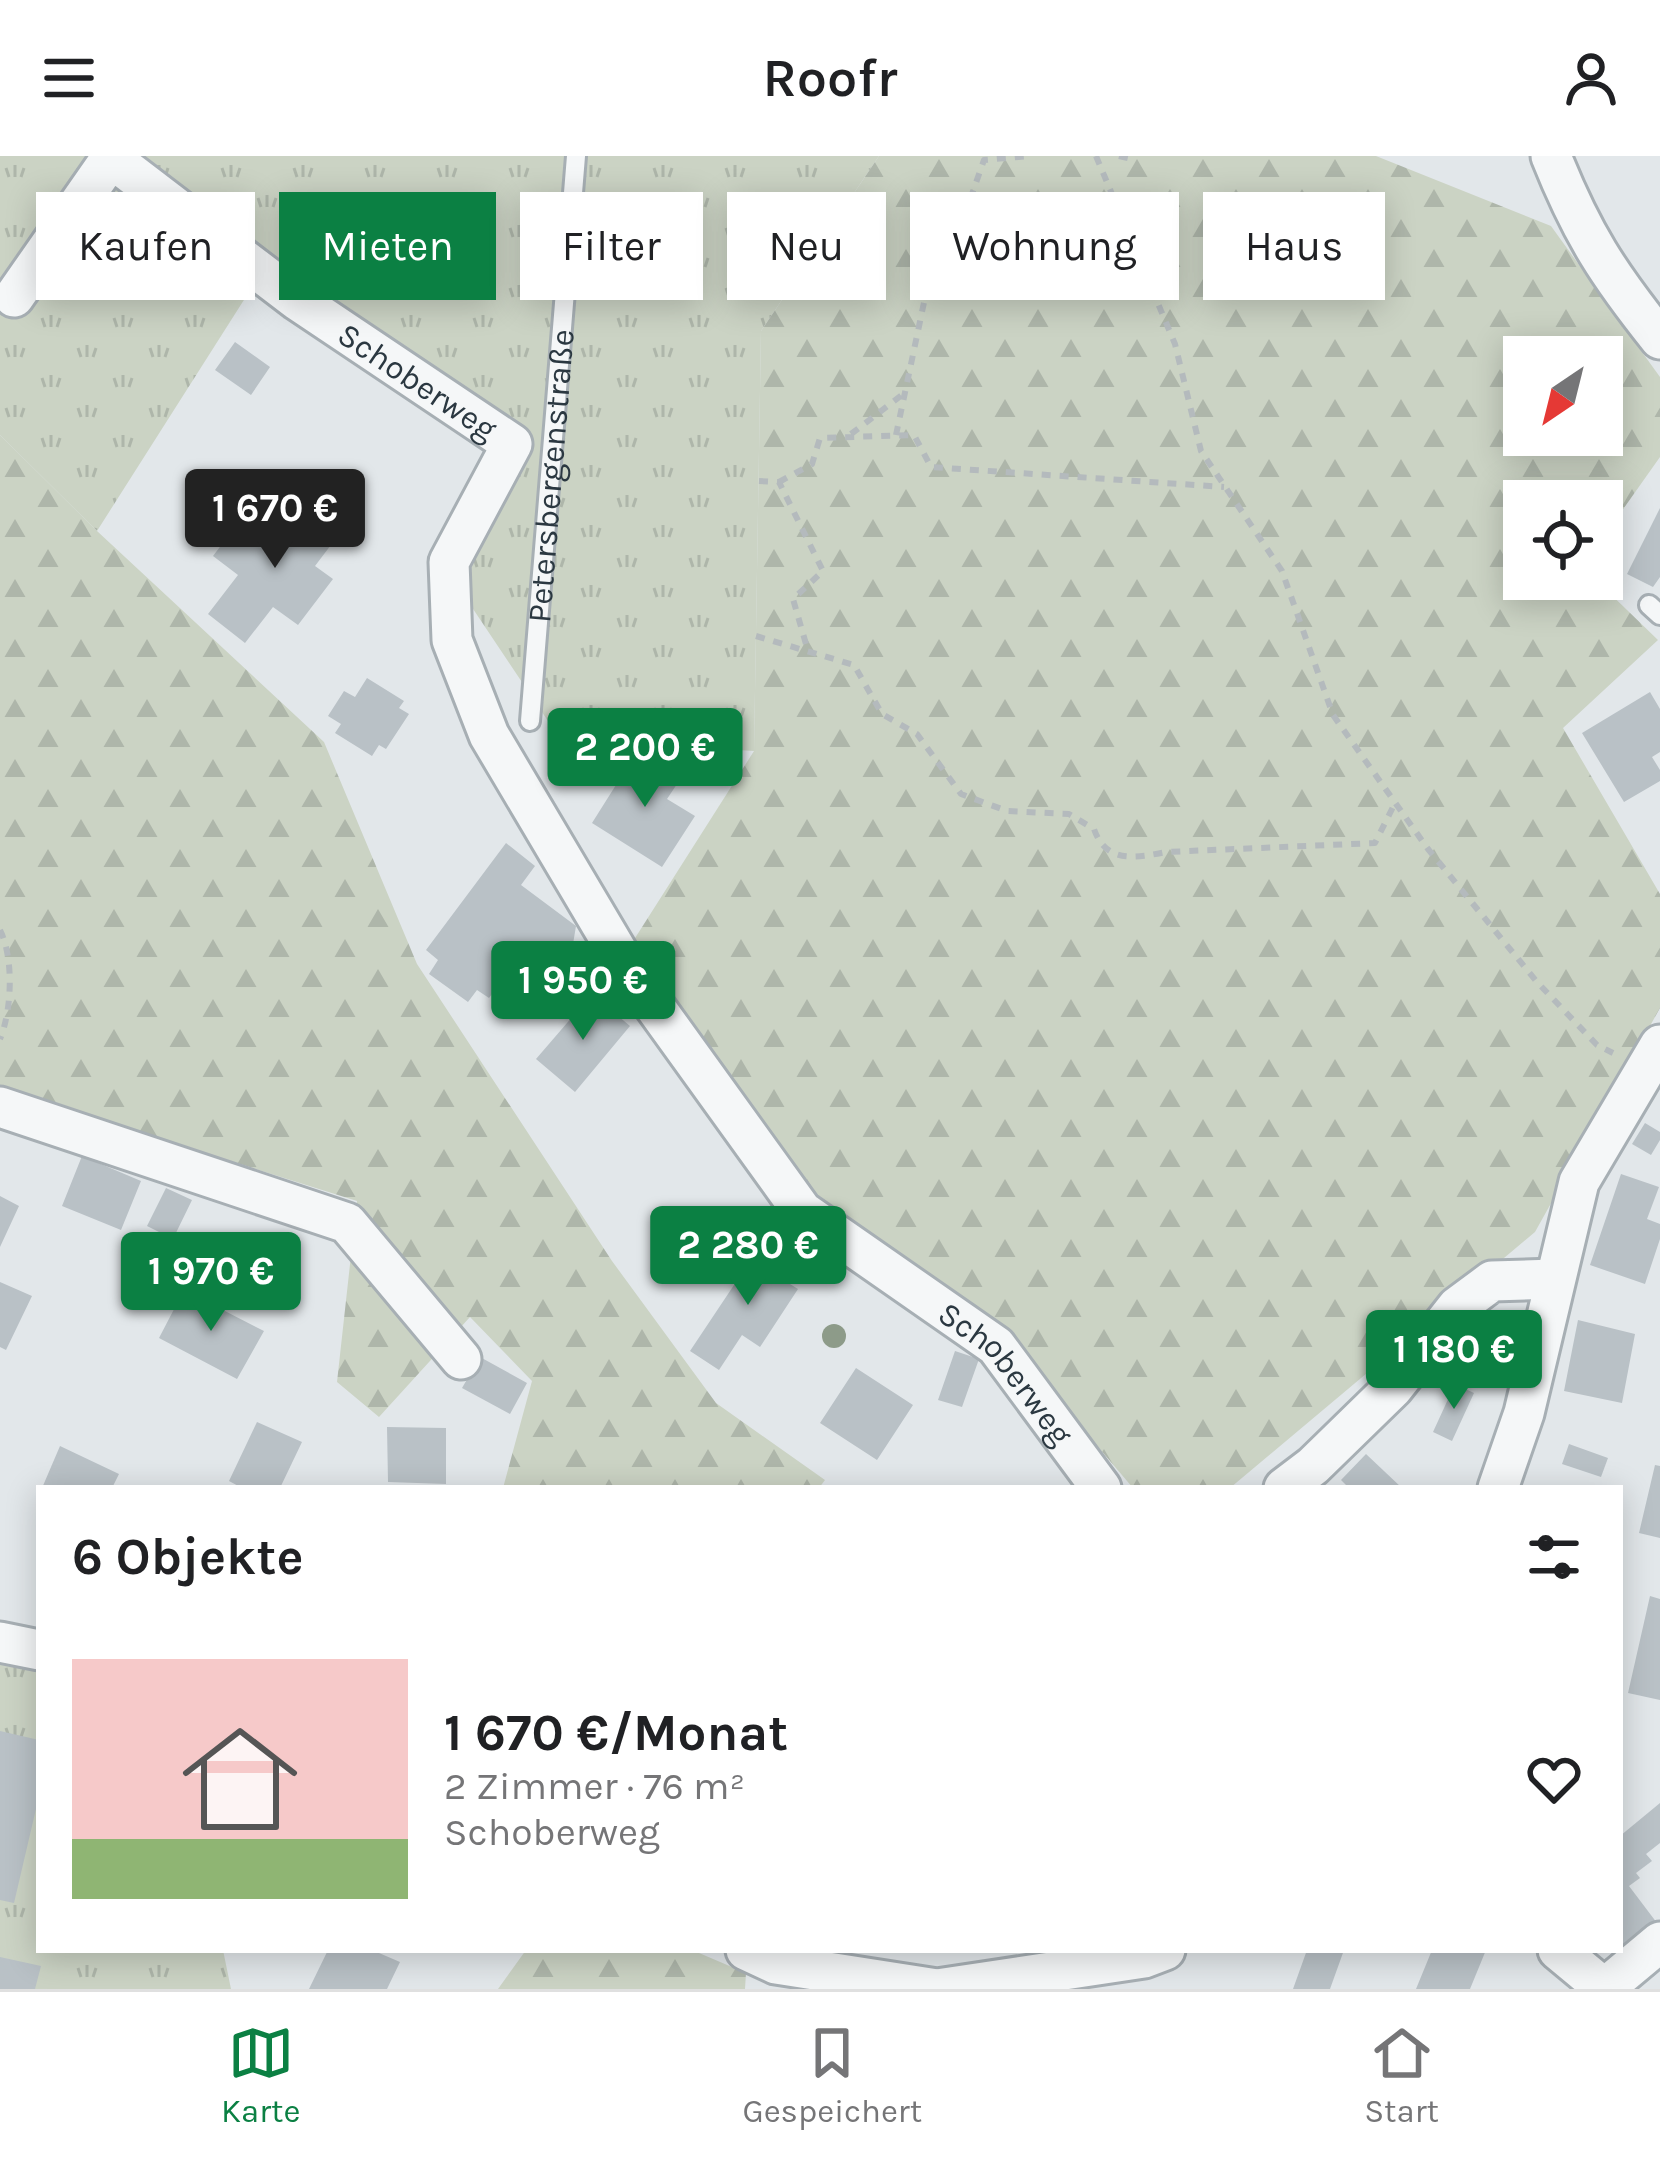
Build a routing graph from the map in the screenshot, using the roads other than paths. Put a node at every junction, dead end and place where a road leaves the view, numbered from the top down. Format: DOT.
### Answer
graph roads {
  1 [pos="576,156"];
  2 [pos="1551,156"];
  3 [pos="14,297"];
  4 [pos="1660,339"];
  5 [pos="530,722"];
  6 [pos="1653,1058"];
  7 [pos="0,1107"];
  8 [pos="1554,1279"];
  9 [pos="461,1359"];
  10 [pos="1099,1485"];
  11 [pos="1288,1485"];
  12 [pos="1499,1485"];
  13 [pos="0,1642"];
  14 [pos="36,1649"];
  15 [pos="1660,1942"];
  16 [pos="752,1953"];
  17 [pos="1158,1953"];
  18 [pos="1562,1953"];
  19 [pos="1605,1989"];
  1 -- 5 [label="lane, Petersbergenstraße"];
  2 -- 4 [label="street"];
  3 -- 10 [label="street, Schoberweg"];
  6 -- 8 [label="street"];
  7 -- 9 [label="street"];
  8 -- 11 [label="street"];
  8 -- 12 [label="street"];
  13 -- 14 [label="street"];
  15 -- 19 [label="street"];
  16 -- 17 [label="street"];
  18 -- 19 [label="street"];
}
